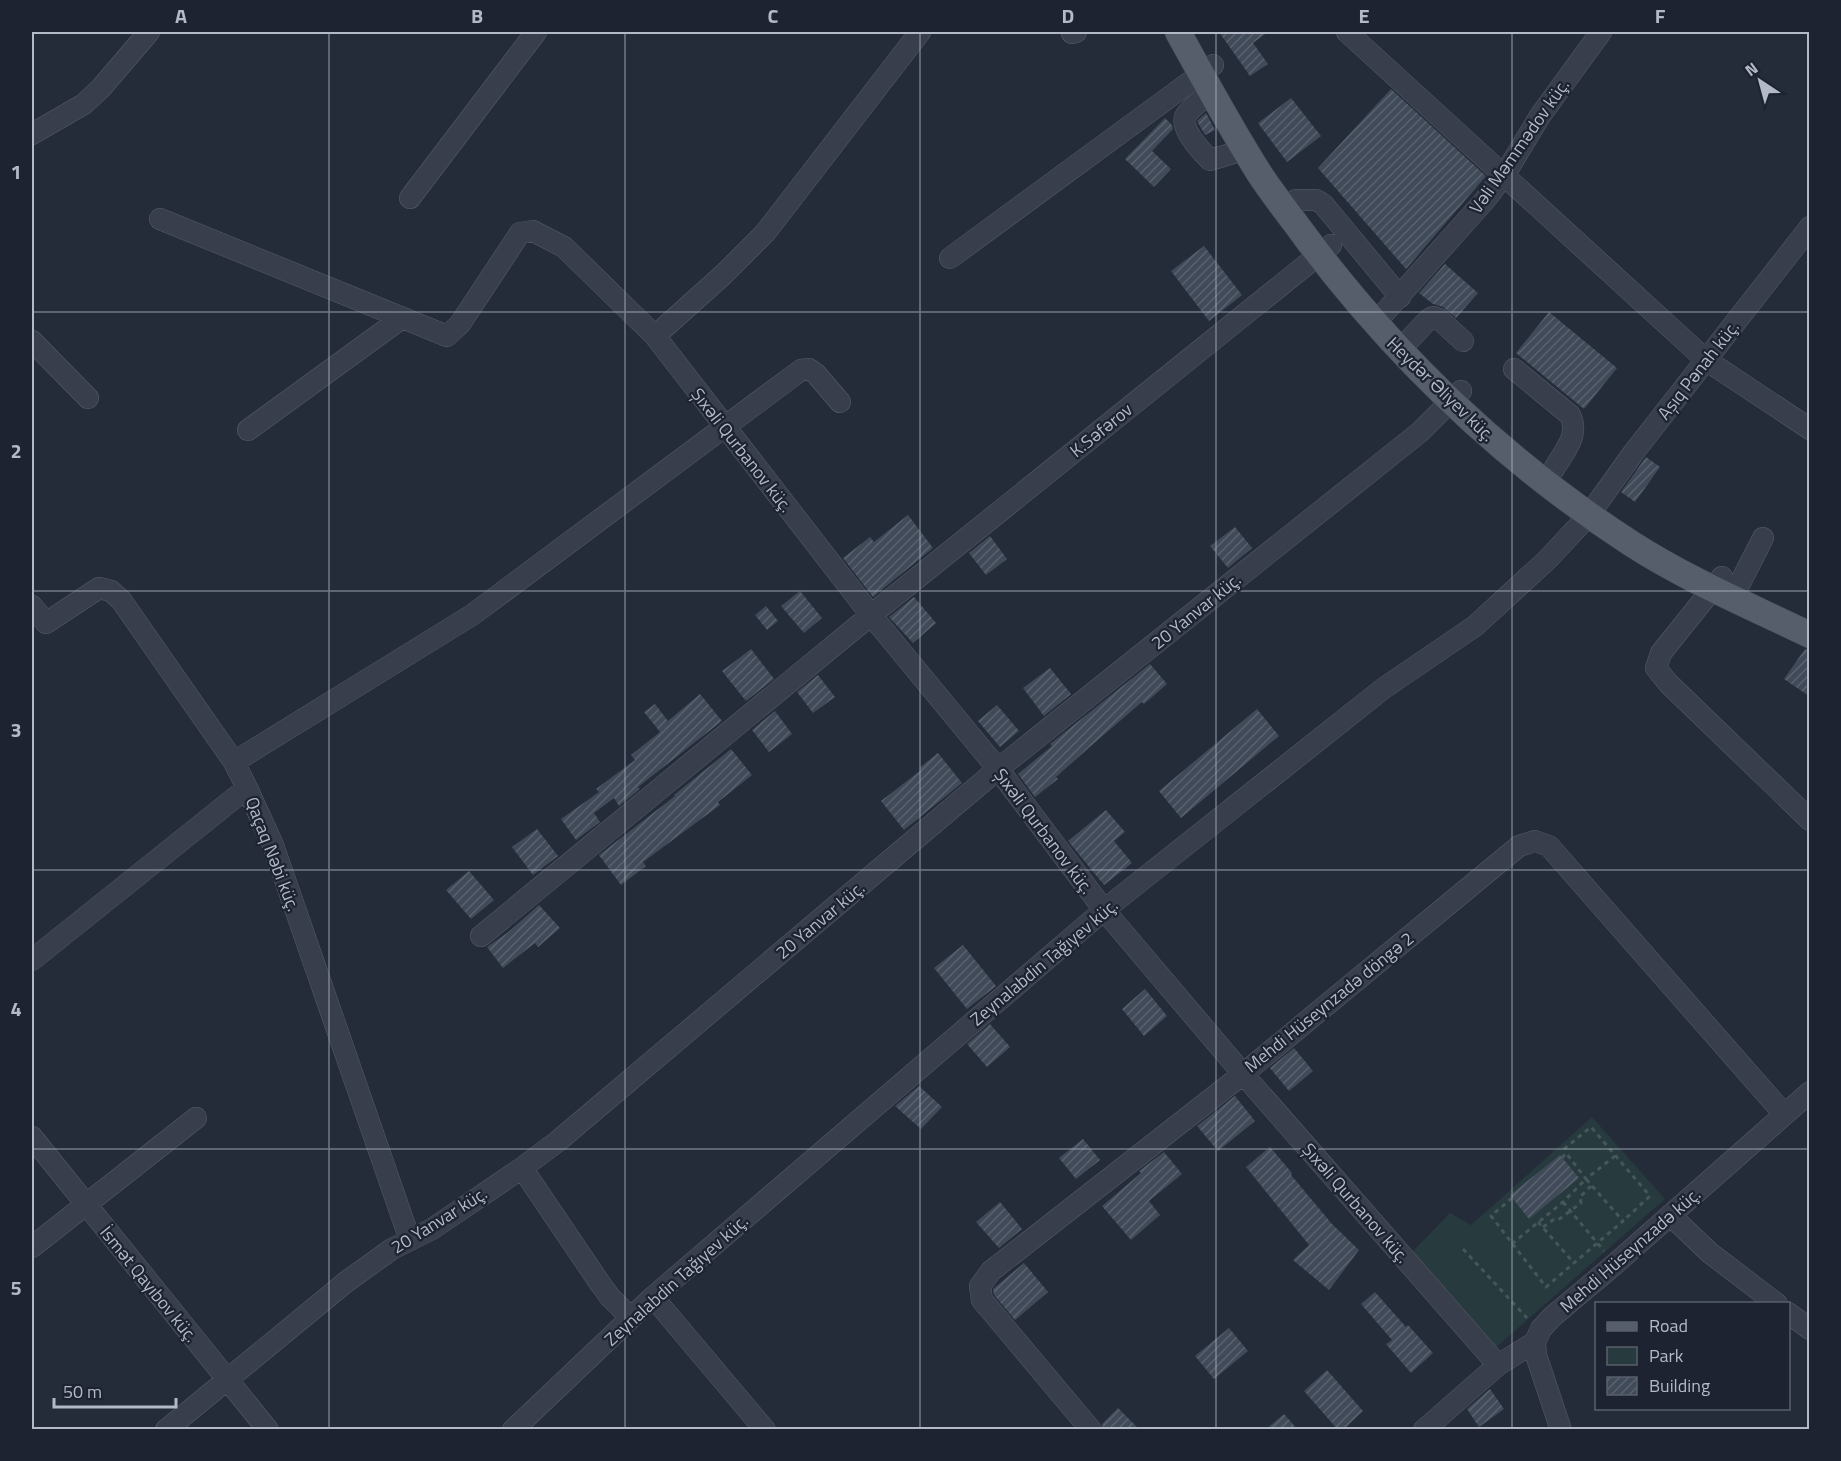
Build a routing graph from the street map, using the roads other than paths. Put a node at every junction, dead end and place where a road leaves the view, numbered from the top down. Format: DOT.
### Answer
graph roads {
  1 [pos="149,32"];
  2 [pos="536,32"];
  3 [pos="920,32"];
  4 [pos="1178,32"];
  5 [pos="1195,32"];
  6 [pos="1347,32"];
  7 [pos="1602,32"];
  8 [pos="1208,77"];
  9 [pos="32,134"];
  10 [pos="1244,150"];
  11 [pos="1505,174"];
  12 [pos="410,198"];
  13 [pos="1296,200"];
  14 [pos="160,219"];
  15 [pos="1809,227"];
  16 [pos="1325,250"];
  17 [pos="950,258"];
  18 [pos="1392,304"];
  19 [pos="402,318"];
  20 [pos="655,336"];
  21 [pos="1410,339"];
  22 [pos="32,341"];
  23 [pos="1464,341"];
  24 [pos="1706,360"];
  25 [pos="1514,369"];
  26 [pos="1456,397"];
  27 [pos="88,398"];
  28 [pos="840,402"];
  29 [pos="724,428"];
  30 [pos="1809,429"];
  31 [pos="248,430"];
  32 [pos="1554,469"];
  33 [pos="1594,509"];
  34 [pos="1763,538"];
  35 [pos="1725,584"];
  36 [pos="32,606"];
  37 [pos="871,615"];
  38 [pos="1809,618"];
  39 [pos="39,629"];
  40 [pos="1809,635"];
  41 [pos="234,762"];
  42 [pos="998,769"];
  43 [pos="248,788"];
  44 [pos="1809,820"];
  45 [pos="1104,910"];
  46 [pos="481,936"];
  47 [pos="32,960"];
  48 [pos="1243,1074"];
  49 [pos="1809,1092"];
  50 [pos="1784,1114"];
  51 [pos="196,1118"];
  52 [pos="32,1137"];
  53 [pos="522,1168"];
  54 [pos="86,1205"];
  55 [pos="1671,1215"];
  56 [pos="410,1240"];
  57 [pos="32,1247"];
  58 [pos="653,1297"];
  59 [pos="1774,1302"];
  60 [pos="1790,1315"];
  61 [pos="631,1318"];
  62 [pos="1809,1329"];
  63 [pos="1535,1342"];
  64 [pos="1498,1365"];
  65 [pos="226,1380"];
  66 [pos="166,1430"];
  67 [pos="268,1430"];
  68 [pos="513,1430"];
  69 [pos="765,1430"];
  70 [pos="1091,1430"];
  71 [pos="1424,1430"];
  72 [pos="1561,1430"];
  1 -- 9 [label="street"];
  2 -- 12 [label="street"];
  3 -- 20 [label="street"];
  4 -- 8 [label="main road, Heydər Əliyev küç."];
  5 -- 8 [label="main road, Heydər Əliyev küç."];
  6 -- 11 [label="street"];
  7 -- 11 [label="street, Vəli Məmmədov küç."];
  8 -- 10 [label="main road, Heydər Əliyev küç."];
  8 -- 10 [label="street"];
  8 -- 13 [label="main road, Heydər Əliyev küç."];
  8 -- 17 [label="street"];
  10 -- 16 [label="main road, Heydər Əliyev küç."];
  11 -- 18 [label="street, Vəli Məmmədov küç."];
  11 -- 24 [label="street"];
  13 -- 16 [label="main road, Heydər Əliyev küç."];
  13 -- 18 [label="street"];
  14 -- 19 [label="street"];
  15 -- 24 [label="street, Aşıq Pənah küç."];
  16 -- 18 [label="main road, Heydər Əliyev küç."];
  16 -- 26 [label="main road, Heydər Əliyev küç."];
  16 -- 37 [label="street, K.Səfərov"];
  18 -- 21 [label="main road, Heydər Əliyev küç."];
  19 -- 20 [label="street, Şıxəli Qurbanov küç."];
  19 -- 31 [label="street"];
  20 -- 29 [label="street, Şıxəli Qurbanov küç."];
  21 -- 23 [label="street"];
  21 -- 26 [label="main road, Heydər Əliyev küç."];
  22 -- 27 [label="street"];
  24 -- 30 [label="street"];
  24 -- 33 [label="street, Aşıq Pənah küç."];
  25 -- 32 [label="street"];
  26 -- 32 [label="main road, Heydər Əliyev küç."];
  26 -- 33 [label="main road, Heydər Əliyev küç."];
  26 -- 42 [label="street, 20 Yanvar küç."];
  28 -- 29 [label="street"];
  29 -- 37 [label="street, Şıxəli Qurbanov küç."];
  29 -- 41 [label="street"];
  32 -- 33 [label="main road, Heydər Əliyev küç."];
  33 -- 35 [label="main road, Heydər Əliyev küç."];
  33 -- 45 [label="street, Zeynalabdin Tağıyev küç."];
  34 -- 35 [label="street"];
  35 -- 38 [label="main road, Heydər Əliyev küç."];
  35 -- 40 [label="main road, Heydər Əliyev küç."];
  35 -- 44 [label="street"];
  36 -- 39 [label="street, Qaçaq Nəbi küç."];
  37 -- 42 [label="street, Şıxəli Qurbanov küç."];
  37 -- 46 [label="street, K.Səfərov"];
  39 -- 41 [label="street, Qaçaq Nəbi küç."];
  41 -- 43 [label="street, Qaçaq Nəbi küç."];
  42 -- 45 [label="street, Şıxəli Qurbanov küç."];
  42 -- 53 [label="street, 20 Yanvar küç."];
  43 -- 47 [label="street"];
  43 -- 56 [label="street, Qaçaq Nəbi küç."];
  45 -- 48 [label="street, Şıxəli Qurbanov küç."];
  45 -- 58 [label="street, Zeynalabdin Tağıyev küç."];
  48 -- 50 [label="street, Mehdi Hüseynzadə döngə 2"];
  48 -- 64 [label="street, Şıxəli Qurbanov küç."];
  48 -- 70 [label="street, Mehdi Hüseynzadə döngə 2"];
  49 -- 50 [label="street, Mehdi Hüseynzadə küç."];
  50 -- 55 [label="street, Mehdi Hüseynzadə küç."];
  51 -- 54 [label="street"];
  52 -- 54 [label="street, İsmət Qayıbov küç."];
  53 -- 56 [label="street, 20 Yanvar küç."];
  53 -- 61 [label="street"];
  54 -- 57 [label="street"];
  54 -- 65 [label="street, İsmət Qayıbov küç."];
  55 -- 59 [label="street"];
  55 -- 63 [label="street, Mehdi Hüseynzadə küç."];
  56 -- 65 [label="street, 20 Yanvar küç."];
  58 -- 61 [label="street, Zeynalabdin Tağıyev küç."];
  58 -- 69 [label="street"];
  60 -- 62 [label="street"];
  61 -- 68 [label="street, Zeynalabdin Tağıyev küç."];
  63 -- 64 [label="street, Mehdi Hüseynzadə küç."];
  63 -- 72 [label="street"];
  64 -- 71 [label="street, Mehdi Hüseynzadə küç."];
  65 -- 66 [label="street, 20 Yanvar küç."];
  65 -- 67 [label="street, İsmət Qayıbov küç."];
}
